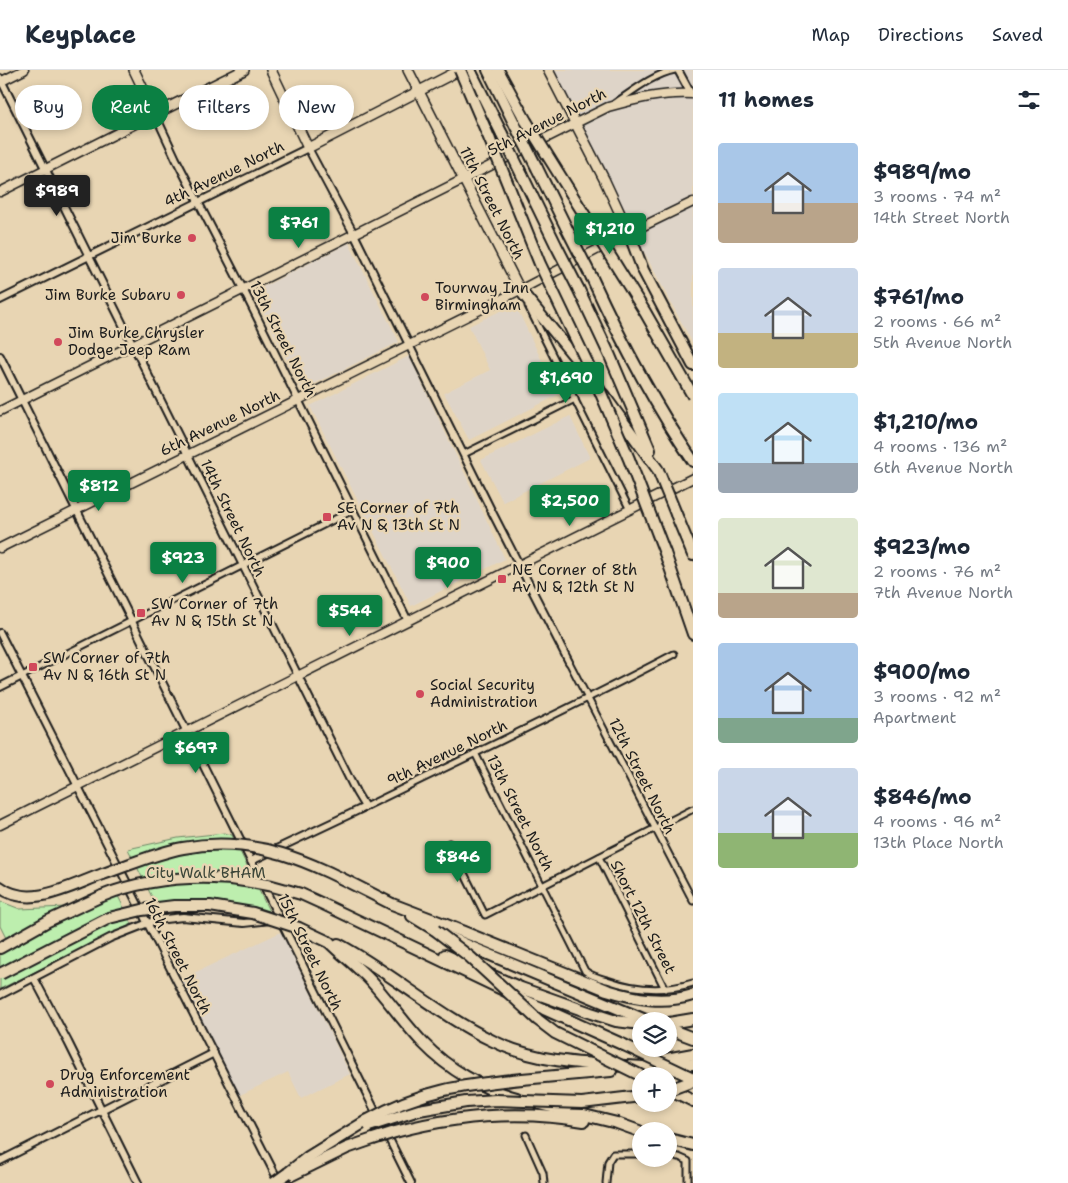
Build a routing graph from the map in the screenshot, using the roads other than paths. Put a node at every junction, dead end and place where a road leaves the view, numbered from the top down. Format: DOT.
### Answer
graph roads {
  1 [pos="24,70"];
  2 [pos="134,70"];
  3 [pos="244,70"];
  4 [pos="271,70"];
  5 [pos="408,70"];
  6 [pos="460,70"];
  7 [pos="470,70"];
  8 [pos="488,70"];
  9 [pos="498,70"];
  10 [pos="548,70"];
  11 [pos="677,70"];
  12 [pos="1,80"];
  13 [pos="499,81"];
  14 [pos="141,85"];
  15 [pos="418,90"];
  16 [pos="692,95"];
  17 [pos="169,107"];
  18 [pos="608,107"];
  19 [pos="575,124"];
  20 [pos="123,130"];
  21 [pos="163,130"];
  22 [pos="308,148"];
  23 [pos="45,169"];
  24 [pos="465,179"];
  25 [pos="0,192"];
  26 [pos="199,202"];
  27 [pos="693,202"];
  28 [pos="629,233"];
  29 [pos="354,234"];
  30 [pos="88,256"];
  31 [pos="244,289"];
  32 [pos="520,290"];
  33 [pos="0,300"];
  34 [pos="409,344"];
  35 [pos="132,345"];
  36 [pos="0,356"];
  37 [pos="693,365"];
  38 [pos="693,396"];
  39 [pos="22,400"];
  40 [pos="298,400"];
  41 [pos="575,400"];
  42 [pos="0,411"];
  43 [pos="464,454"];
  44 [pos="188,455"];
  45 [pos="690,457"];
  46 [pos="658,470"];
  47 [pos="693,478"];
  48 [pos="77,510"];
  49 [pos="353,510"];
  50 [pos="630,510"];
  51 [pos="0,548"];
  52 [pos="693,555"];
  53 [pos="242,565"];
  54 [pos="520,565"];
  55 [pos="132,621"];
  56 [pos="408,621"];
  57 [pos="0,633"];
  58 [pos="693,634"];
  59 [pos="674,654"];
  60 [pos="569,662"];
  61 [pos="22,676"];
  62 [pos="298,676"];
  63 [pos="0,687"];
  64 [pos="588,699"];
  65 [pos="187,732"];
  66 [pos="474,752"];
  67 [pos="77,786"];
  68 [pos="365,807"];
  69 [pos="693,810"];
  70 [pos="0,825"];
  71 [pos="655,829"];
  72 [pos="449,843"];
  73 [pos="598,857"];
  74 [pos="251,861"];
  75 [pos="542,886"];
  76 [pos="0,887"];
  77 [pos="693,901"];
  78 [pos="392,904"];
  79 [pos="279,918"];
  80 [pos="147,924"];
  81 [pos="373,928"];
  82 [pos="435,930"];
  83 [pos="329,942"];
  84 [pos="0,948"];
  85 [pos="0,974"];
  86 [pos="34,978"];
  87 [pos="693,983"];
  88 [pos="665,989"];
  89 [pos="0,995"];
  90 [pos="693,995"];
  91 [pos="632,1014"];
  92 [pos="693,1019"];
  93 [pos="677,1022"];
  94 [pos="632,1023"];
  95 [pos="677,1032"];
  96 [pos="693,1038"];
  97 [pos="214,1053"];
  98 [pos="693,1054"];
  99 [pos="693,1064"];
  100 [pos="620,1066"];
  101 [pos="632,1067"];
  102 [pos="674,1067"];
  103 [pos="632,1069"];
  104 [pos="632,1073"];
  105 [pos="693,1079"];
  106 [pos="677,1086"];
  107 [pos="677,1093"];
  108 [pos="632,1097"];
  109 [pos="690,1100"];
  110 [pos="101,1110"];
  111 [pos="369,1123"];
  112 [pos="632,1129"];
  113 [pos="632,1131"];
  114 [pos="526,1135"];
  115 [pos="677,1141"];
  116 [pos="693,1145"];
  117 [pos="632,1154"];
  118 [pos="677,1156"];
  119 [pos="0,1161"];
  120 [pos="288,1175"];
  121 [pos="138,1183"];
  122 [pos="276,1183"];
  123 [pos="411,1183"];
  124 [pos="544,1183"];
  125 [pos="606,1183"];
  126 [pos="688,1183"];
  1 -- 12 [label="main road"];
  2 -- 14 [label="main road, 13th Street North"];
  3 -- 17 [label="main road"];
  4 -- 22 [label="main road"];
  5 -- 15 [label="main road, 11th Street North"];
  6 -- 15 [label="main road, 4th Avenue North"];
  6 -- 58 [label="highway, bridge"];
  7 -- 46 [label="highway, bridge"];
  8 -- 13 [label="highway"];
  9 -- 13 [label="highway"];
  10 -- 19 [label="main road"];
  11 -- 16 [label="street"];
  11 -- 18 [label="street, 5th Avenue North"];
  12 -- 23 [label="street, 14th Street North"];
  13 -- 38 [label="highway, bridge"];
  13 -- 45 [label="highway, bridge"];
  15 -- 22 [label="main road, 4th Avenue North"];
  15 -- 24 [label="main road, 11th Street North"];
  16 -- 18 [label="main road"];
  18 -- 19 [label="main road, 5th Avenue North"];
  19 -- 24 [label="main road, 5th Avenue North"];
  19 -- 28 [label="main road"];
  20 -- 23 [label="main road"];
  21 -- 26 [label="street, 13th Street North"];
  22 -- 26 [label="street, 4th Avenue North"];
  22 -- 29 [label="street"];
  23 -- 25 [label="main road"];
  23 -- 30 [label="street, 14th Street North"];
  24 -- 29 [label="main road, 5th Avenue North"];
  24 -- 32 [label="main road, 11th Street North"];
  26 -- 30 [label="street, 4th Avenue North"];
  26 -- 31 [label="street, 13th Street North"];
  27 -- 28 [label="main road, 6th Avenue North"];
  28 -- 32 [label="main road, 6th Avenue North"];
  28 -- 37 [label="highway"];
  29 -- 31 [label="main road, 5th Avenue North"];
  29 -- 34 [label="street"];
  30 -- 33 [label="street, 4th Avenue North"];
  30 -- 35 [label="street, 14th Street North"];
  31 -- 35 [label="main road, 5th Avenue North"];
  31 -- 40 [label="street, 13th Street North"];
  32 -- 34 [label="main road, 6th Avenue North"];
  32 -- 41 [label="street, 11th Street North"];
  32 -- 46 [label="highway"];
  34 -- 40 [label="main road, 6th Avenue North"];
  34 -- 43 [label="street"];
  35 -- 39 [label="main road, 5th Avenue North"];
  35 -- 44 [label="street, 14th Street North"];
  36 -- 39 [label="street, 15th Street North"];
  39 -- 42 [label="main road, 5th Avenue North"];
  39 -- 48 [label="street, 15th Street North"];
  40 -- 44 [label="main road, 6th Avenue North"];
  40 -- 49 [label="street, 13th Street North"];
  41 -- 43 [label="street"];
  41 -- 50 [label="street, 11th Street North"];
  43 -- 54 [label="street"];
  44 -- 48 [label="main road, 6th Avenue North"];
  44 -- 53 [label="street, 14th Street North"];
  46 -- 52 [label="highway, bridge"];
  47 -- 50 [label="main road"];
  48 -- 51 [label="main road, 6th Avenue North"];
  48 -- 55 [label="street, 15th Street North"];
  49 -- 53 [label="street"];
  49 -- 56 [label="street, 13th Street North"];
  50 -- 54 [label="main road"];
  53 -- 55 [label="street"];
  53 -- 62 [label="street, 14th Street North"];
  54 -- 56 [label="main road"];
  54 -- 60 [label="street"];
  55 -- 61 [label="street"];
  55 -- 65 [label="street, 15th Street North"];
  56 -- 62 [label="main road"];
  57 -- 61 [label="street, 16th Street North"];
  59 -- 64 [label="street, 9th Avenue North"];
  60 -- 64 [label="street, 12th Street North"];
  61 -- 63 [label="street"];
  61 -- 67 [label="street, 16th Street North"];
  62 -- 65 [label="main road"];
  62 -- 68 [label="street, 14th Street North"];
  64 -- 66 [label="street, 9th Avenue North"];
  64 -- 71 [label="street, 12th Street North"];
  65 -- 67 [label="main road"];
  65 -- 74 [label="street, 15th Street North"];
  66 -- 68 [label="street, 9th Avenue North"];
  66 -- 75 [label="street, 13th Street North"];
  67 -- 70 [label="main road"];
  67 -- 80 [label="street, 16th Street North"];
  68 -- 74 [label="street"];
  69 -- 71 [label="street"];
  71 -- 73 [label="street"];
  71 -- 77 [label="street, 12th Street North"];
  72 -- 75 [label="street"];
  73 -- 75 [label="street"];
  73 -- 88 [label="street, Short 12th Street"];
  74 -- 79 [label="street, 15th Street North"];
  75 -- 88 [label="street, 13th Street North"];
  76 -- 78 [label="highway, bridge"];
  78 -- 82 [label="highway"];
  78 -- 90 [label="highway"];
  79 -- 80 [label="street"];
  79 -- 123 [label="street, 15th Street North"];
  80 -- 86 [label="street"];
  80 -- 97 [label="street, 16th Street North"];
  81 -- 84 [label="highway, bridge"];
  81 -- 94 [label="highway"];
  81 -- 105 [label="highway, bridge"];
  82 -- 91 [label="highway, bridge"];
  82 -- 101 [label="highway, bridge"];
  83 -- 85 [label="highway, bridge"];
  83 -- 100 [label="highway"];
  83 -- 112 [label="highway"];
  86 -- 89 [label="street"];
  86 -- 110 [label="street"];
  87 -- 88 [label="street, 13th Street North"];
  92 -- 93 [label="highway"];
  95 -- 96 [label="highway"];
  97 -- 110 [label="street"];
  97 -- 122 [label="street, 16th Street North"];
  98 -- 100 [label="highway"];
  99 -- 102 [label="highway"];
  100 -- 103 [label="highway"];
  104 -- 111 [label="highway, bridge"];
  105 -- 106 [label="highway, bridge"];
  107 -- 109 [label="highway"];
  108 -- 111 [label="highway, bridge"];
  110 -- 119 [label="street"];
  110 -- 121 [label="street"];
  111 -- 120 [label="highway"];
  113 -- 120 [label="highway, bridge"];
  114 -- 124 [label="street"];
  115 -- 116 [label="highway"];
  117 -- 125 [label="street"];
  118 -- 126 [label="street"];
  120 -- 122 [label="highway, bridge"];
}
